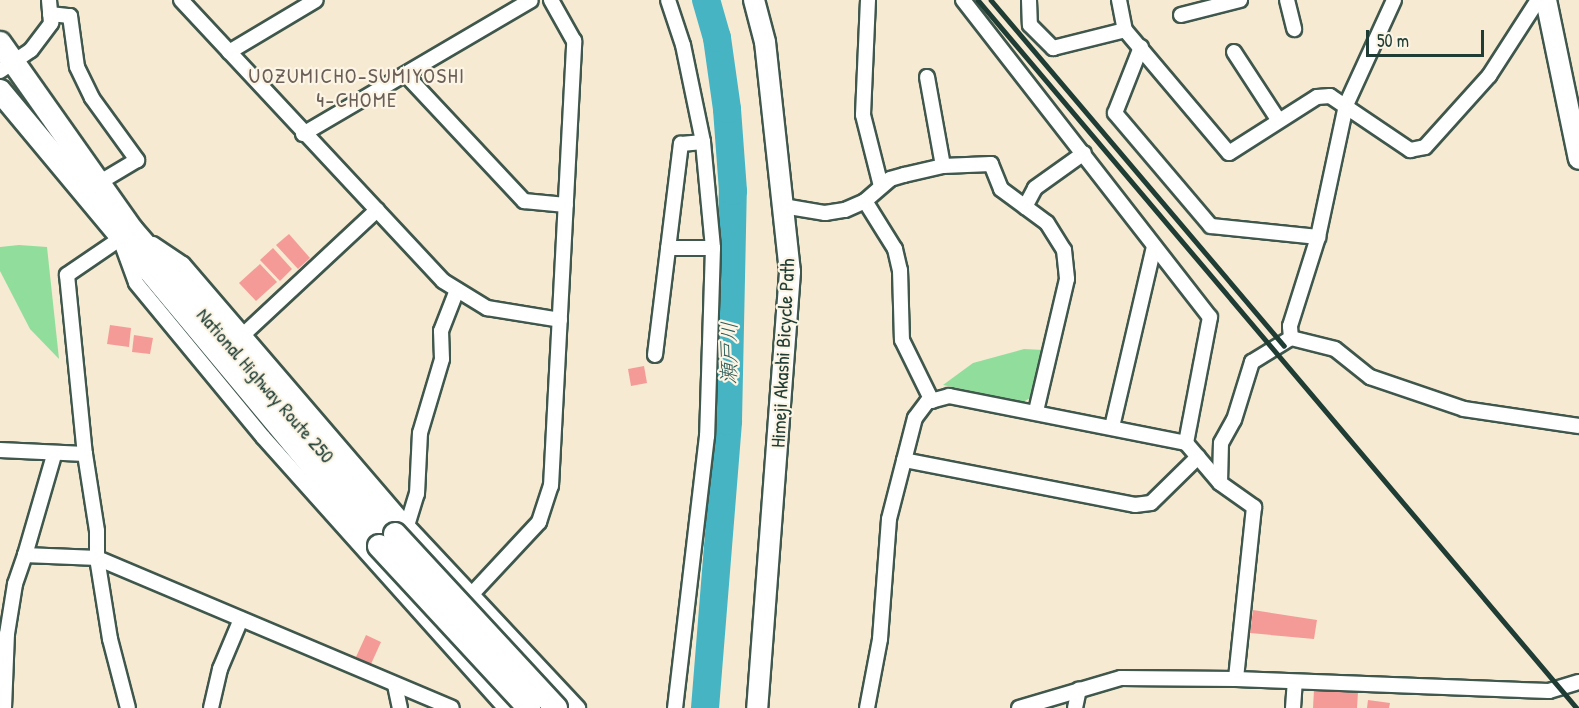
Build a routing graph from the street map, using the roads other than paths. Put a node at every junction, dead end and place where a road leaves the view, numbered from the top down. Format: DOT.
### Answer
graph roads {
  1 [pos="49,0"];
  2 [pos="181,0"];
  3 [pos="316,0"];
  4 [pos="531,0"];
  5 [pos="551,0"];
  6 [pos="668,0"];
  7 [pos="868,0"];
  8 [pos="963,0"];
  9 [pos="1029,0"];
  10 [pos="1119,0"];
  11 [pos="1240,0"];
  12 [pos="1287,0"];
  13 [pos="1394,0"];
  14 [pos="1538,0"];
  15 [pos="1546,0"];
  16 [pos="758,1"];
  17 [pos="50,14"];
  18 [pos="1181,15"];
  19 [pos="1294,29"];
  20 [pos="1125,30"];
  21 [pos="1141,47"];
  22 [pos="229,52"];
  23 [pos="1234,52"];
  24 [pos="5,58"];
  25 [pos="406,75"];
  26 [pos="927,76"];
  27 [pos="0,91"];
  28 [pos="1346,105"];
  29 [pos="1280,121"];
  30 [pos="303,134"];
  31 [pos="702,142"];
  32 [pos="1084,153"];
  33 [pos="1579,159"];
  34 [pos="943,166"];
  35 [pos="102,181"];
  36 [pos="881,186"];
  37 [pos="865,201"];
  38 [pos="566,205"];
  39 [pos="783,206"];
  40 [pos="1025,207"];
  41 [pos="376,210"];
  42 [pos="126,234"];
  43 [pos="1318,237"];
  44 [pos="1155,247"];
  45 [pos="668,248"];
  46 [pos="712,248"];
  47 [pos="457,290"];
  48 [pos="560,320"];
  49 [pos="244,334"];
  50 [pos="1291,338"];
  51 [pos="655,355"];
  52 [pos="932,400"];
  53 [pos="1036,411"];
  54 [pos="1579,426"];
  55 [pos="1112,427"];
  56 [pos="1186,443"];
  57 [pos="0,450"];
  58 [pos="85,454"];
  59 [pos="54,455"];
  60 [pos="1198,457"];
  61 [pos="904,460"];
  62 [pos="1220,483"];
  63 [pos="393,535"];
  64 [pos="26,555"];
  65 [pos="97,558"];
  66 [pos="471,596"];
  67 [pos="405,598"];
  68 [pos="241,619"];
  69 [pos="3,648"];
  70 [pos="1236,679"];
  71 [pos="1295,682"];
  72 [pos="1579,682"];
  73 [pos="395,685"];
  74 [pos="1079,689"];
  75 [pos="4,708"];
  76 [pos="128,708"];
  77 [pos="211,708"];
  78 [pos="400,708"];
  79 [pos="452,708"];
  80 [pos="505,708"];
  81 [pos="529,708"];
  82 [pos="556,708"];
  83 [pos="578,708"];
  84 [pos="675,708"];
  85 [pos="757,708"];
  86 [pos="867,708"];
  87 [pos="1018,708"];
  88 [pos="1075,708"];
  89 [pos="1293,708"];
  1 -- 17 [label="street"];
  2 -- 22 [label="street"];
  3 -- 22 [label="street"];
  4 -- 25 [label="street"];
  5 -- 38 [label="street"];
  6 -- 31 [label="street"];
  7 -- 36 [label="street"];
  8 -- 32 [label="street"];
  9 -- 20 [label="street"];
  10 -- 20 [label="street"];
  11 -- 18 [label="street"];
  12 -- 19 [label="street"];
  13 -- 28 [label="street"];
  14 -- 28 [label="street"];
  15 -- 33 [label="main road"];
  16 -- 39 [label="main road, Himeji Akashi Bicycle Path"];
  17 -- 24 [label="street"];
  17 -- 35 [label="street"];
  20 -- 21 [label="street"];
  21 -- 29 [label="street"];
  21 -- 43 [label="street"];
  22 -- 30 [label="street"];
  23 -- 29 [label="street"];
  24 -- 35 [label="highway, National Highway Route 250"];
  25 -- 30 [label="street"];
  25 -- 38 [label="street"];
  26 -- 34 [label="street"];
  27 -- 42 [label="highway, National Highway Route 250"];
  28 -- 29 [label="street"];
  28 -- 43 [label="street"];
  30 -- 41 [label="street"];
  31 -- 45 [label="street"];
  31 -- 46 [label="street"];
  32 -- 40 [label="street"];
  32 -- 44 [label="street"];
  34 -- 36 [label="street"];
  34 -- 40 [label="street"];
  35 -- 42 [label="highway, National Highway Route 250"];
  36 -- 37 [label="street"];
  37 -- 39 [label="street"];
  37 -- 52 [label="street"];
  38 -- 48 [label="street"];
  39 -- 85 [label="main road, Himeji Akashi Bicycle Path"];
  40 -- 53 [label="street"];
  41 -- 47 [label="street"];
  41 -- 49 [label="street"];
  42 -- 49 [label="street"];
  42 -- 58 [label="street"];
  42 -- 63 [label="highway, National Highway Route 250"];
  42 -- 67 [label="street"];
  43 -- 50 [label="street"];
  44 -- 55 [label="street"];
  44 -- 56 [label="street"];
  45 -- 46 [label="street"];
  45 -- 51 [label="street"];
  46 -- 84 [label="street"];
  47 -- 48 [label="street"];
  47 -- 63 [label="street"];
  48 -- 66 [label="street"];
  49 -- 63 [label="street"];
  50 -- 54 [label="street"];
  50 -- 62 [label="street"];
  52 -- 53 [label="street"];
  52 -- 61 [label="street"];
  53 -- 55 [label="street"];
  55 -- 56 [label="street"];
  56 -- 60 [label="street"];
  57 -- 59 [label="street"];
  58 -- 59 [label="street"];
  58 -- 65 [label="street"];
  59 -- 64 [label="street"];
  60 -- 61 [label="street"];
  60 -- 62 [label="street"];
  61 -- 86 [label="street"];
  62 -- 70 [label="street"];
  63 -- 66 [label="street"];
  63 -- 67 [label="street"];
  63 -- 81 [label="highway, National Highway Route 250, bridge"];
  63 -- 82 [label="highway, National Highway Route 250, bridge"];
  64 -- 65 [label="street"];
  64 -- 69 [label="street"];
  65 -- 68 [label="street"];
  65 -- 76 [label="street"];
  66 -- 83 [label="street"];
  67 -- 80 [label="street"];
  68 -- 73 [label="street"];
  68 -- 77 [label="street"];
  69 -- 75 [label="street"];
  70 -- 71 [label="street"];
  70 -- 74 [label="street"];
  71 -- 72 [label="street"];
  71 -- 89 [label="street"];
  73 -- 78 [label="street"];
  73 -- 79 [label="street"];
  74 -- 87 [label="street"];
  74 -- 88 [label="street"];
}
